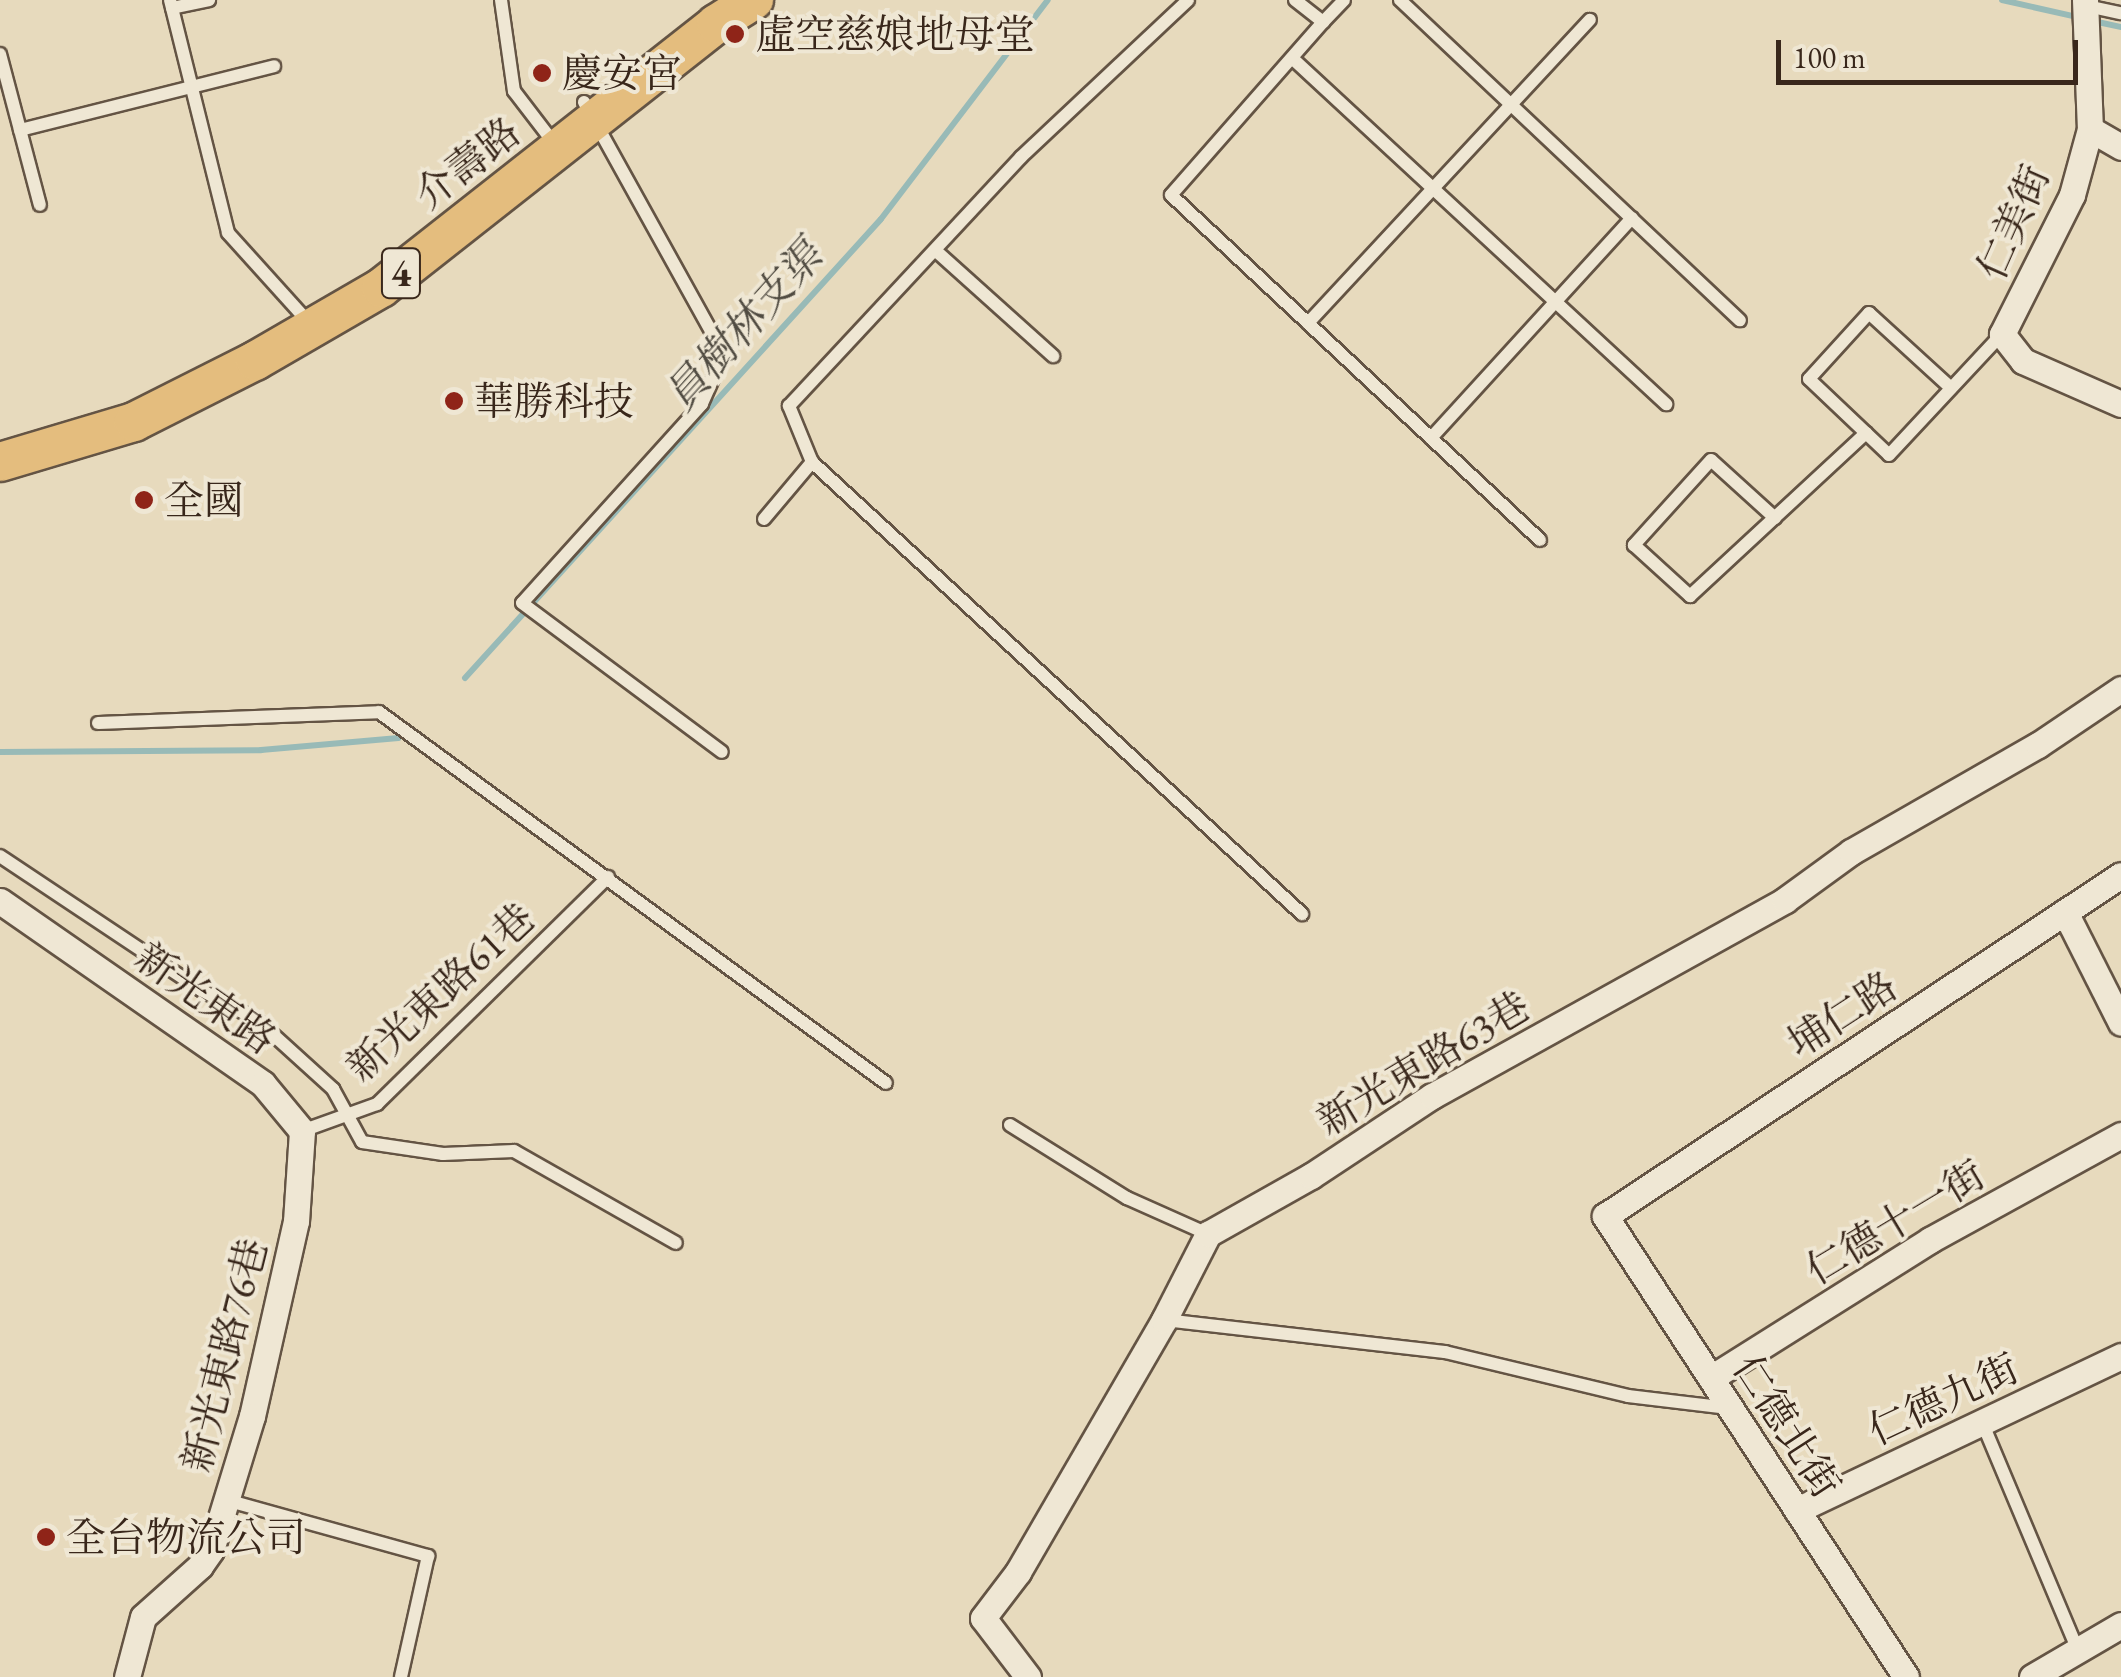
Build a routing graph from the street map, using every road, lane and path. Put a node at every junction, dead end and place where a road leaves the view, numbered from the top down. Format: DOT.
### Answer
graph roads {
  1 [pos="208,0"];
  2 [pos="500,0"];
  3 [pos="710,0"];
  4 [pos="754,0"];
  5 [pos="1188,0"];
  6 [pos="1294,0"];
  7 [pos="1344,0"];
  8 [pos="1400,0"];
  9 [pos="171,4"];
  10 [pos="2087,11"];
  11 [pos="2121,13"];
  12 [pos="1590,20"];
  13 [pos="1323,22"];
  14 [pos="0,54"];
  15 [pos="1292,58"];
  16 [pos="274,66"];
  17 [pos="192,88"];
  18 [pos="1510,103"];
  19 [pos="590,110"];
  20 [pos="2090,129"];
  21 [pos="20,130"];
  22 [pos="551,142"];
  23 [pos="2121,146"];
  24 [pos="1432,187"];
  25 [pos="40,205"];
  26 [pos="1632,218"];
  27 [pos="935,250"];
  28 [pos="1556,302"];
  29 [pos="306,319"];
  30 [pos="1740,320"];
  31 [pos="1308,323"];
  32 [pos="2002,334"];
  33 [pos="1052,356"];
  34 [pos="1952,388"];
  35 [pos="1666,404"];
  36 [pos="2121,404"];
  37 [pos="1866,433"];
  38 [pos="0,438"];
  39 [pos="1431,438"];
  40 [pos="0,462"];
  41 [pos="812,462"];
  42 [pos="1775,518"];
  43 [pos="764,519"];
  44 [pos="1540,540"];
  45 [pos="2121,688"];
  46 [pos="98,723"];
  47 [pos="722,752"];
  48 [pos="0,856"];
  49 [pos="2121,875"];
  50 [pos="608,877"];
  51 [pos="0,900"];
  52 [pos="2065,912"];
  53 [pos="1302,914"];
  54 [pos="2121,1023"];
  55 [pos="886,1083"];
  56 [pos="349,1115"];
  57 [pos="1010,1125"];
  58 [pos="302,1130"];
  59 [pos="2121,1135"];
  60 [pos="1605,1216"];
  61 [pos="1208,1234"];
  62 [pos="676,1243"];
  63 [pos="1164,1320"];
  64 [pos="2119,1362"];
  65 [pos="1710,1378"];
  66 [pos="1731,1409"];
  67 [pos="1982,1422"];
  68 [pos="226,1500"];
  69 [pos="1796,1510"];
  70 [pos="2121,1625"];
  71 [pos="2078,1650"];
  72 [pos="127,1677"];
  73 [pos="400,1677"];
  74 [pos="1028,1677"];
  75 [pos="1906,1677"];
  76 [pos="2032,1677"];
  1 -- 9 [label="lane"];
  2 -- 22 [label="lane"];
  3 -- 19 [label="main road, 介壽路 / 4"];
  4 -- 19 [label="main road, 介壽路 / 4"];
  5 -- 27 [label="lane"];
  6 -- 13 [label="lane"];
  7 -- 13 [label="lane"];
  8 -- 18 [label="lane"];
  9 -- 17 [label="lane"];
  10 -- 11 [label="lane"];
  10 -- 20 [label="street, 仁美街"];
  12 -- 18 [label="lane"];
  13 -- 15 [label="lane"];
  14 -- 21 [label="lane"];
  15 -- 24 [label="lane"];
  15 -- 31 [label="lane"];
  16 -- 17 [label="lane"];
  17 -- 21 [label="lane"];
  17 -- 29 [label="lane"];
  18 -- 24 [label="lane"];
  18 -- 26 [label="lane"];
  19 -- 22 [label="main road, 介壽路 / 4"];
  19 -- 47 [label="lane"];
  20 -- 23 [label="street"];
  20 -- 32 [label="street, 仁美街"];
  21 -- 25 [label="lane"];
  22 -- 29 [label="main road, 介壽路 / 4"];
  24 -- 28 [label="lane"];
  24 -- 31 [label="lane"];
  26 -- 28 [label="lane"];
  26 -- 30 [label="lane"];
  27 -- 33 [label="lane"];
  27 -- 41 [label="lane"];
  28 -- 35 [label="lane"];
  28 -- 39 [label="lane"];
  29 -- 38 [label="main road, 介壽路 / 4"];
  29 -- 40 [label="main road, 介壽路 / 4"];
  31 -- 39 [label="lane"];
  32 -- 34 [label="lane"];
  32 -- 36 [label="street, 仁美街"];
  34 -- 37 [label="lane"];
  34 -- 37 [label="lane"];
  37 -- 42 [label="lane"];
  39 -- 44 [label="lane"];
  41 -- 43 [label="lane"];
  41 -- 53 [label="lane"];
  45 -- 61 [label="street, 新光東路63巷"];
  46 -- 50 [label="lane"];
  48 -- 56 [label="lane"];
  49 -- 52 [label="street, 埔仁路"];
  50 -- 55 [label="lane"];
  50 -- 56 [label="lane, 新光東路61巷"];
  51 -- 58 [label="street, 新光東路"];
  52 -- 54 [label="street"];
  52 -- 60 [label="street, 埔仁路"];
  56 -- 58 [label="lane, 新光東路61巷"];
  56 -- 62 [label="lane"];
  57 -- 61 [label="lane"];
  58 -- 68 [label="street, 新光東路76巷"];
  59 -- 65 [label="street, 仁德十一街"];
  60 -- 65 [label="street, 仁德北街"];
  61 -- 63 [label="street"];
  63 -- 66 [label="lane"];
  63 -- 74 [label="street"];
  64 -- 67 [label="street, 仁德九街"];
  65 -- 66 [label="street, 仁德北街"];
  66 -- 69 [label="street, 仁德北街"];
  67 -- 69 [label="street, 仁德九街"];
  67 -- 71 [label="lane"];
  68 -- 72 [label="street, 新光東路76巷"];
  68 -- 73 [label="lane"];
  69 -- 75 [label="street, 仁德北街"];
  70 -- 71 [label="street"];
  71 -- 76 [label="street"];
}
